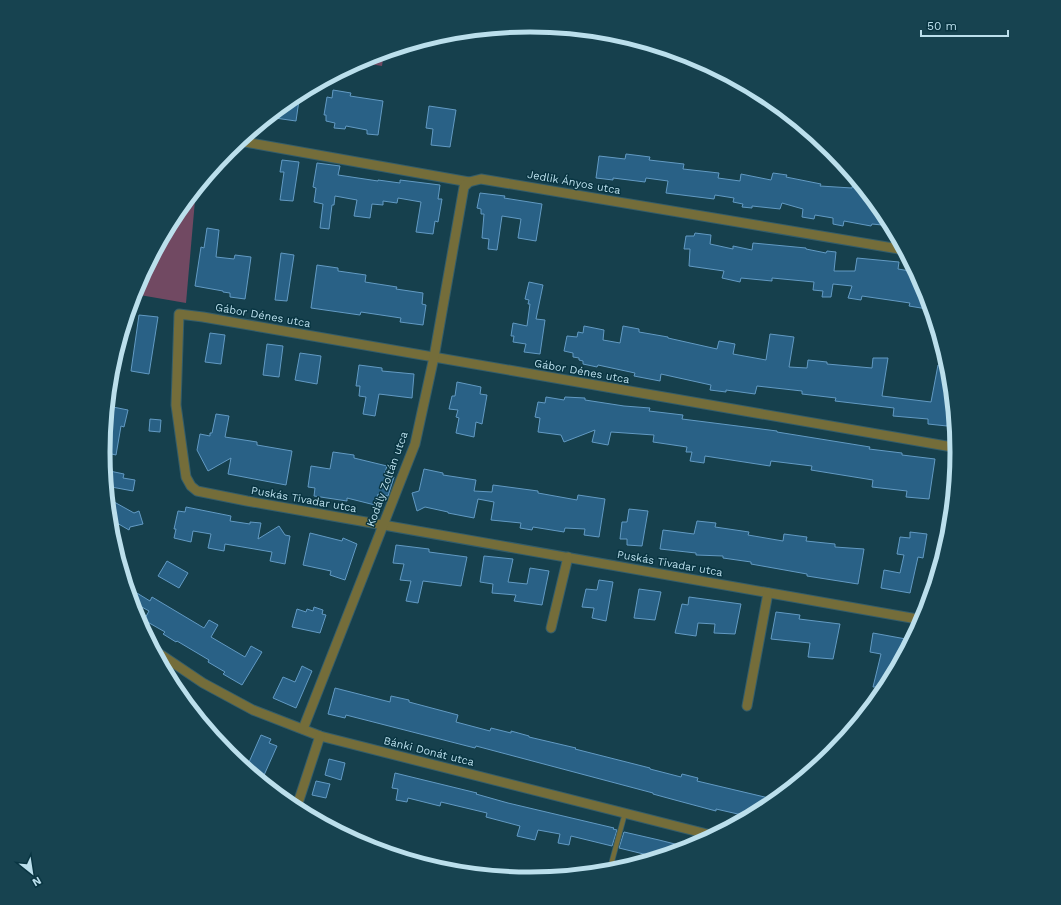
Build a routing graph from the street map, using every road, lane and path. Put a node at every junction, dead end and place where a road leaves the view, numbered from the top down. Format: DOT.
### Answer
graph roads {
  1 [pos="246,142"];
  2 [pos="469,182"];
  3 [pos="899,249"];
  4 [pos="434,357"];
  5 [pos="176,405"];
  6 [pos="951,447"];
  7 [pos="384,525"];
  8 [pos="568,557"];
  9 [pos="768,592"];
  10 [pos="916,619"];
  11 [pos="551,628"];
  12 [pos="162,655"];
  13 [pos="747,706"];
  14 [pos="302,729"];
  15 [pos="320,736"];
  16 [pos="298,803"];
  17 [pos="625,813"];
  18 [pos="707,834"];
  19 [pos="611,865"];
  1 -- 2 [label="street, Jedlik Ányos utca"];
  2 -- 3 [label="street, Jedlik Ányos utca"];
  2 -- 4 [label="street, Kodály Zoltán utca"];
  4 -- 5 [label="street, Gábor Dénes utca"];
  4 -- 6 [label="street, Gábor Dénes utca"];
  4 -- 7 [label="street, Kodály Zoltán utca"];
  5 -- 7 [label="street, Puskás Tivadar utca"];
  7 -- 8 [label="street, Puskás Tivadar utca"];
  7 -- 14 [label="street, Kodály Zoltán utca"];
  8 -- 9 [label="street, Puskás Tivadar utca"];
  8 -- 11 [label="street"];
  9 -- 10 [label="street, Puskás Tivadar utca"];
  9 -- 13 [label="street"];
  12 -- 14 [label="street, Bánki Donát utca"];
  14 -- 15 [label="street, Bánki Donát utca"];
  15 -- 16 [label="street"];
  15 -- 17 [label="street, Bánki Donát utca"];
  17 -- 18 [label="street, Bánki Donát utca"];
  17 -- 19 [label="lane"];
}
